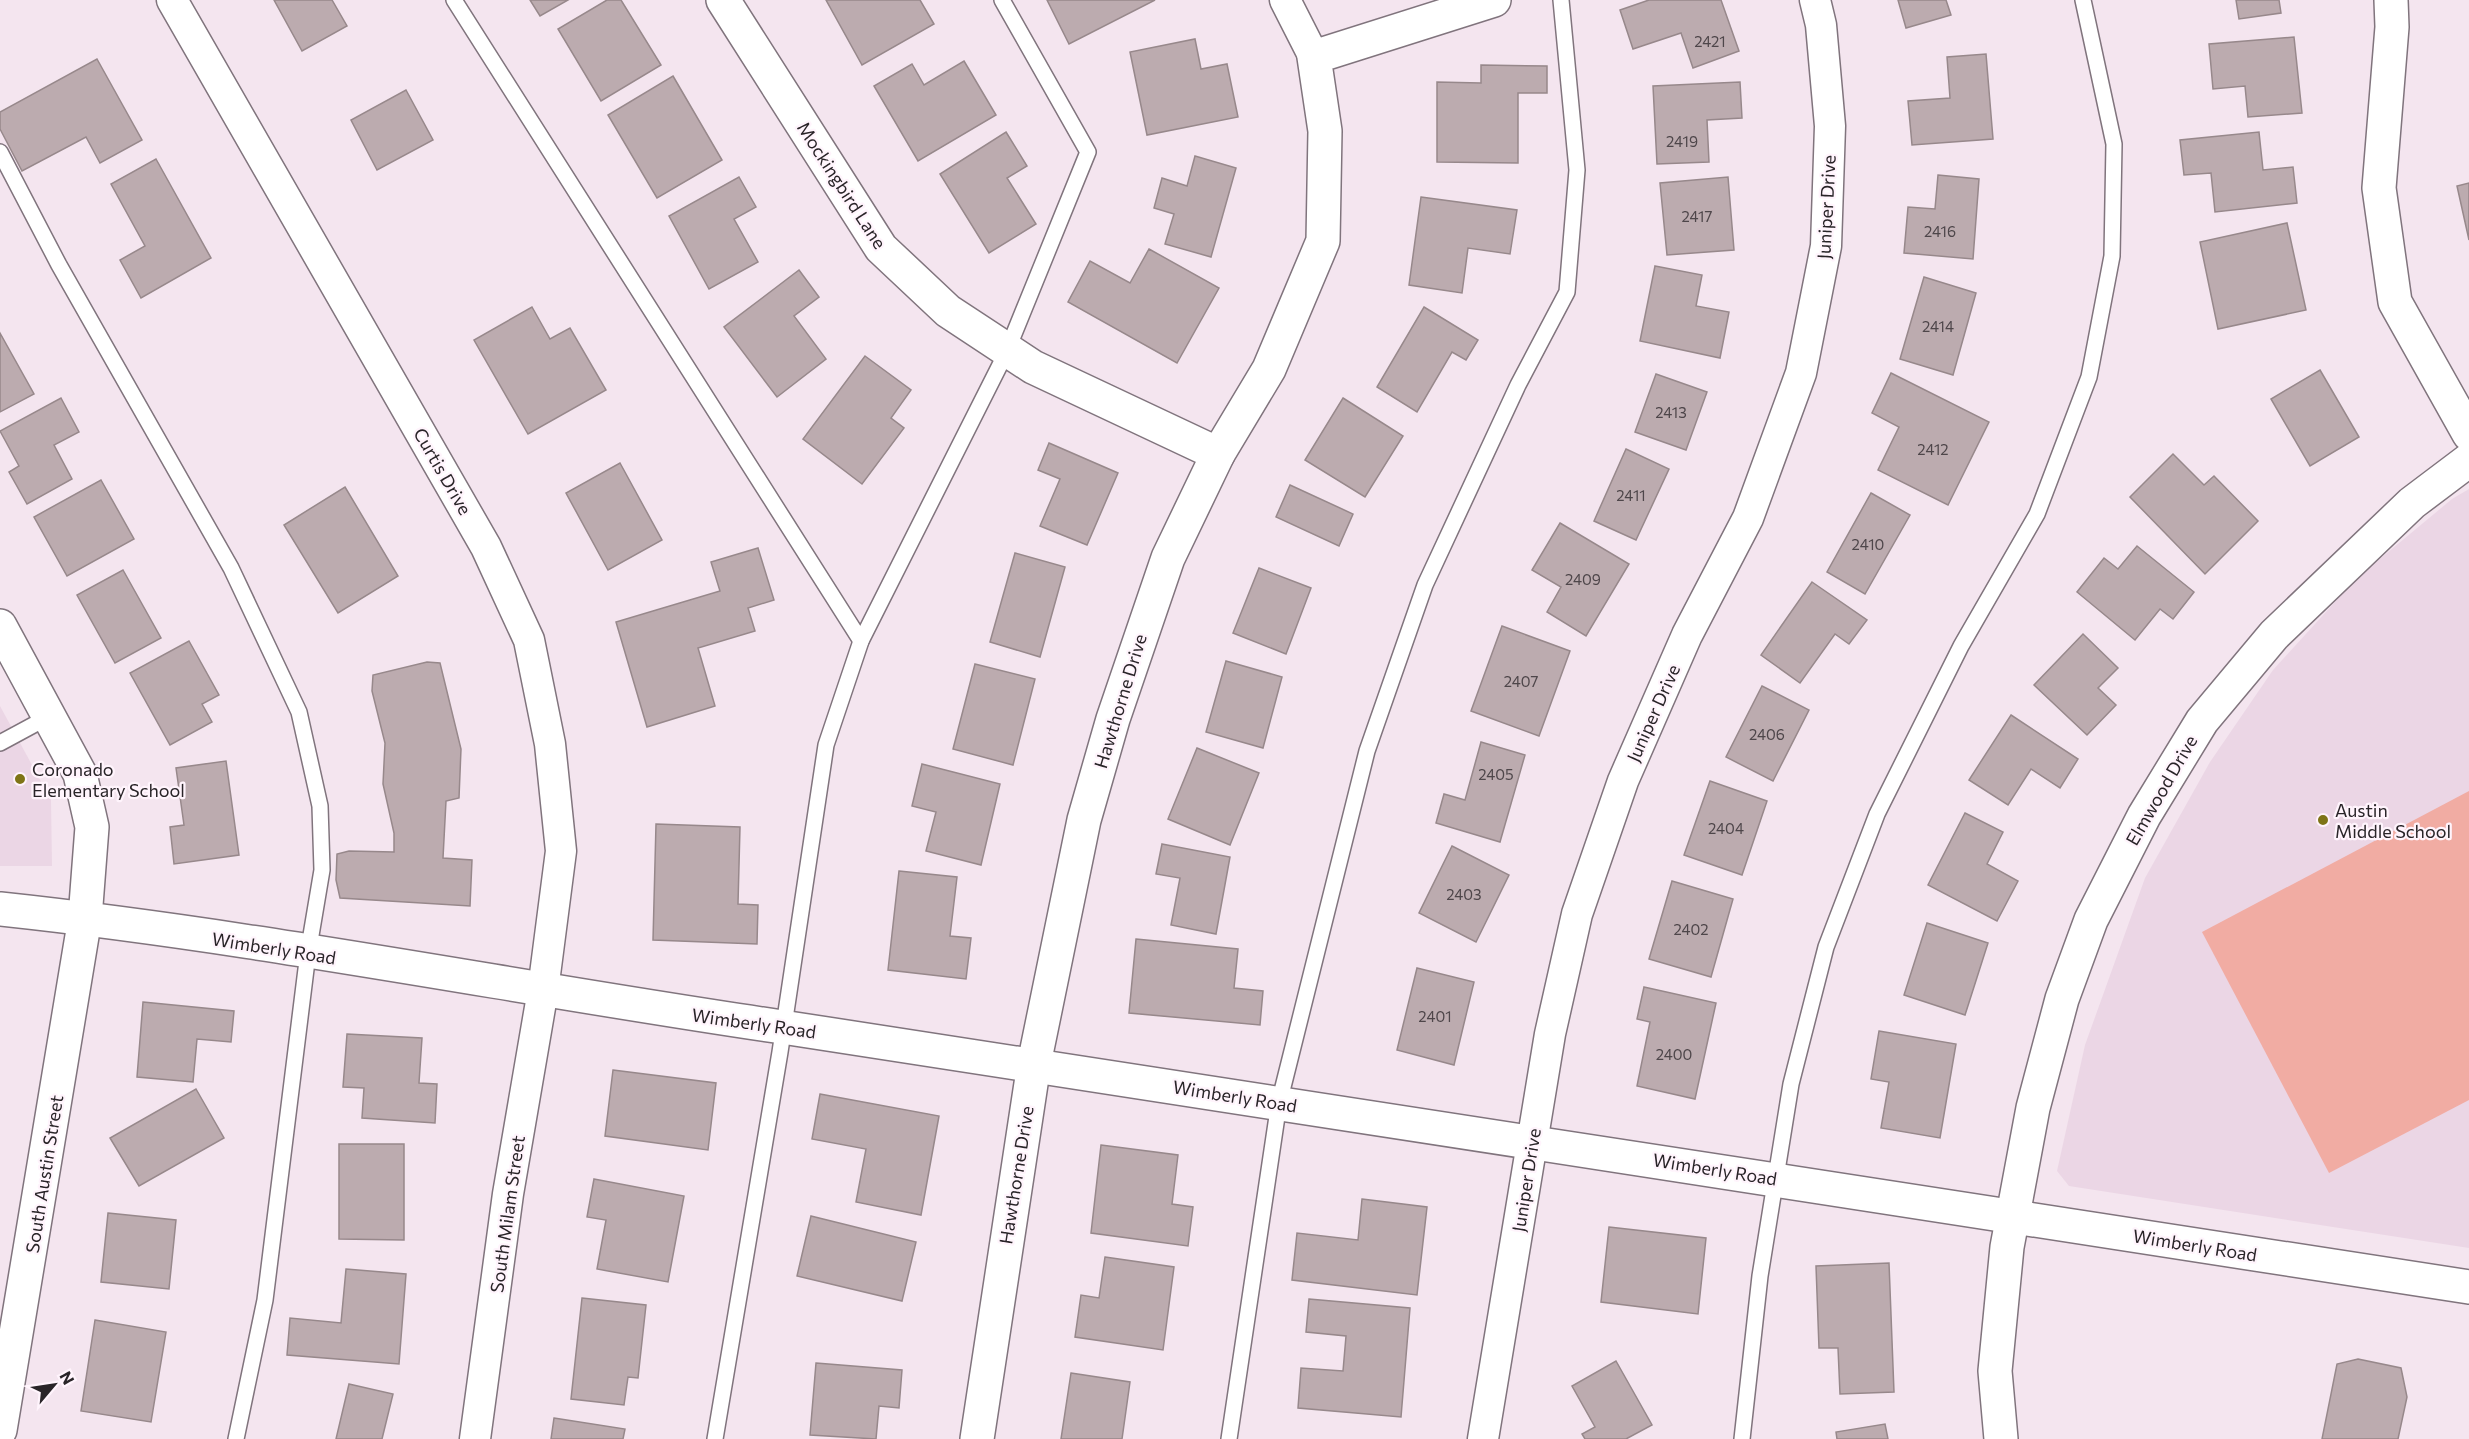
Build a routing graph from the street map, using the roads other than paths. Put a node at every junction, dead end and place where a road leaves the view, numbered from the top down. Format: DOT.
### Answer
graph roads {
  1 [pos="172,0"];
  2 [pos="454,0"];
  3 [pos="723,0"];
  4 [pos="1002,0"];
  5 [pos="1286,0"];
  6 [pos="1494,0"];
  7 [pos="1561,0"];
  8 [pos="1815,0"];
  9 [pos="2083,0"];
  10 [pos="2391,0"];
  11 [pos="1314,57"];
  12 [pos="0,152"];
  13 [pos="1008,351"];
  14 [pos="2469,434"];
  15 [pos="1218,454"];
  16 [pos="2469,460"];
  17 [pos="0,626"];
  18 [pos="861,641"];
  19 [pos="50,716"];
  20 [pos="0,743"];
  21 [pos="0,909"];
  22 [pos="86,918"];
  23 [pos="308,953"];
  24 [pos="543,990"];
  25 [pos="783,1028"];
  26 [pos="1034,1064"];
  27 [pos="1279,1103"];
  28 [pos="1532,1141"];
  29 [pos="1775,1179"];
  30 [pos="2012,1217"];
  31 [pos="2469,1287"];
  32 [pos="0,1430"];
  33 [pos="236,1439"];
  34 [pos="475,1439"];
  35 [pos="715,1439"];
  36 [pos="976,1439"];
  37 [pos="1229,1439"];
  38 [pos="1483,1439"];
  39 [pos="1742,1439"];
  40 [pos="2001,1439"];
  1 -- 24 [label="street, Curtis Drive"];
  2 -- 18 [label="lane"];
  3 -- 13 [label="main road, Mockingbird Lane"];
  4 -- 13 [label="lane"];
  5 -- 11 [label="street, Hawthorne Drive"];
  6 -- 11 [label="main road"];
  7 -- 27 [label="lane"];
  8 -- 28 [label="street, Juniper Drive"];
  9 -- 29 [label="lane"];
  10 -- 14 [label="main road"];
  11 -- 15 [label="main road, Hawthorne Drive"];
  12 -- 23 [label="lane"];
  13 -- 15 [label="main road, Mockingbird Lane"];
  13 -- 18 [label="lane"];
  15 -- 26 [label="main road, Hawthorne Drive"];
  16 -- 30 [label="main road, Elmwood Drive"];
  17 -- 19 [label="main road, South Austin Street"];
  18 -- 25 [label="lane"];
  19 -- 20 [label="lane"];
  19 -- 22 [label="main road, South Austin Street"];
  21 -- 22 [label="main road, Wimberly Road"];
  22 -- 23 [label="main road, Wimberly Road"];
  22 -- 32 [label="main road, South Austin Street"];
  23 -- 24 [label="main road, Wimberly Road"];
  23 -- 33 [label="lane"];
  24 -- 25 [label="main road, Wimberly Road"];
  24 -- 34 [label="street, South Milam Street"];
  25 -- 26 [label="main road, Wimberly Road"];
  25 -- 35 [label="lane"];
  26 -- 27 [label="main road, Wimberly Road"];
  26 -- 36 [label="main road, Hawthorne Drive"];
  27 -- 28 [label="main road, Wimberly Road"];
  27 -- 37 [label="lane"];
  28 -- 29 [label="main road, Wimberly Road"];
  28 -- 38 [label="street, Juniper Drive"];
  29 -- 30 [label="main road, Wimberly Road"];
  29 -- 39 [label="lane"];
  30 -- 31 [label="main road, Wimberly Road"];
  30 -- 40 [label="main road, Elmwood Drive"];
}
